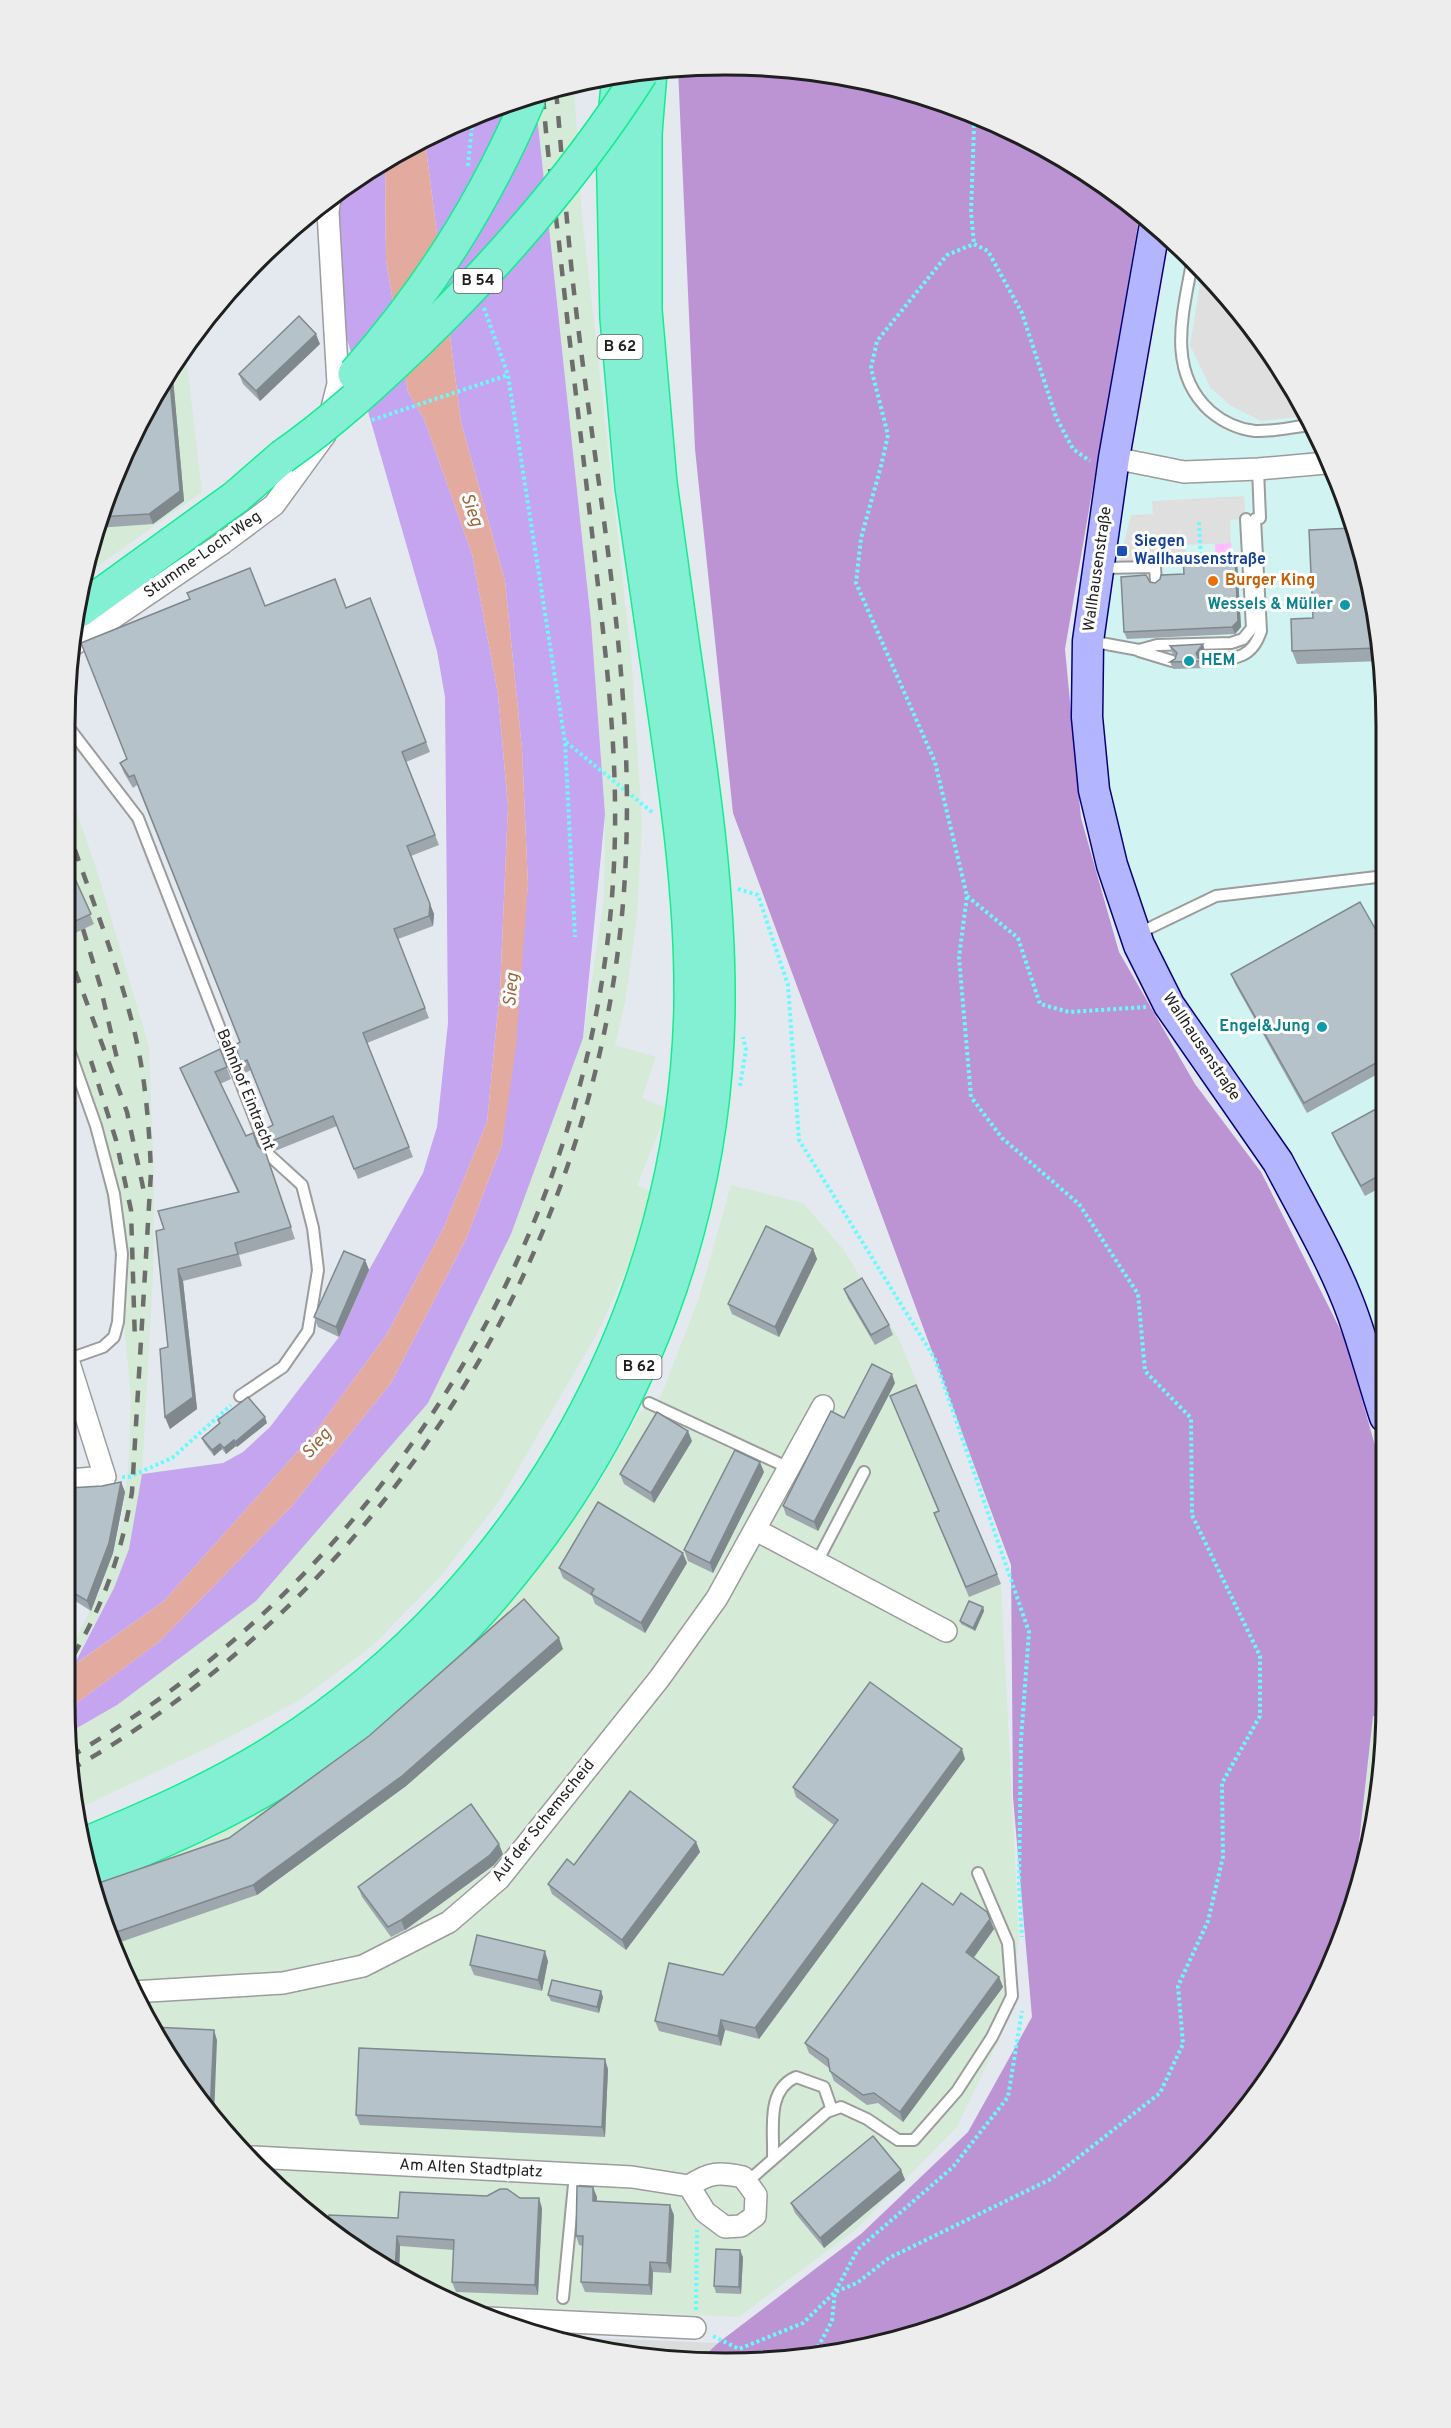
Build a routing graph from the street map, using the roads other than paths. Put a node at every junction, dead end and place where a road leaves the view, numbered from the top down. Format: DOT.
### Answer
graph roads {
  1 [pos="649,80"];
  2 [pos="635,82"];
  3 [pos="618,84"];
  4 [pos="524,107"];
  5 [pos="328,210"];
  6 [pos="1153,235"];
  7 [pos="1190,272"];
  8 [pos="1303,426"];
  9 [pos="282,457"];
  10 [pos="1114,458"];
  11 [pos="1320,464"];
  12 [pos="1258,469"];
  13 [pos="1254,519"];
  14 [pos="1098,568"];
  15 [pos="1156,582"];
  16 [pos="86,606"];
  17 [pos="665,615"];
  18 [pos="81,639"];
  19 [pos="1088,641"];
  20 [pos="1138,650"];
  21 [pos="1206,660"];
  22 [pos="1173,661"];
  23 [pos="75,736"];
  24 [pos="1376,877"];
  25 [pos="1136,935"];
  26 [pos="75,1067"];
  27 [pos="75,1359"];
  28 [pos="75,1380"];
  29 [pos="1376,1388"];
  30 [pos="240,1396"];
  31 [pos="649,1403"];
  32 [pos="823,1406"];
  33 [pos="789,1468"];
  34 [pos="864,1472"];
  35 [pos="75,1479"];
  36 [pos="756,1530"];
  37 [pos="818,1562"];
  38 [pos="946,1630"];
  39 [pos="90,1842"];
  40 [pos="97,1869"];
  41 [pos="978,1873"];
  42 [pos="143,1991"];
  43 [pos="832,2110"];
  44 [pos="262,2157"];
  45 [pos="773,2157"];
  46 [pos="575,2174"];
  47 [pos="747,2182"];
  48 [pos="693,2194"];
  49 [pos="563,2298"];
  50 [pos="521,2320"];
  51 [pos="695,2328"];
  1 -- 17 [label="highway, B 62"];
  2 -- 9 [label="highway, B 54, bridge"];
  3 -- 17 [label="highway, B 62"];
  4 -- 9 [label="highway, B 54, bridge"];
  5 -- 18 [label="street, Stumme-Loch-Weg"];
  6 -- 10 [label="street, Wallhausenstraße"];
  7 -- 8 [label="lane"];
  9 -- 16 [label="highway, B 54"];
  10 -- 12 [label="street"];
  10 -- 14 [label="street, Wallhausenstraße"];
  11 -- 12 [label="street"];
  12 -- 13 [label="lane"];
  13 -- 20 [label="lane"];
  13 -- 21 [label="lane"];
  14 -- 15 [label="lane"];
  14 -- 19 [label="street, Wallhausenstraße"];
  17 -- 39 [label="highway, B 62, bridge"];
  17 -- 40 [label="highway, B 62, bridge"];
  19 -- 20 [label="lane"];
  19 -- 25 [label="street, Wallhausenstraße"];
  20 -- 22 [label="lane"];
  23 -- 30 [label="lane, Bahnhof Eintracht"];
  24 -- 25 [label="lane"];
  25 -- 29 [label="street, Wallhausenstraße"];
  26 -- 27 [label="lane"];
  28 -- 35 [label="street"];
  31 -- 33 [label="lane"];
  32 -- 33 [label="street, Auf der Schemscheid"];
  33 -- 36 [label="street, Auf der Schemscheid"];
  34 -- 37 [label="lane"];
  36 -- 37 [label="street"];
  36 -- 42 [label="street, Auf der Schemscheid"];
  37 -- 38 [label="street"];
  41 -- 43 [label="lane"];
  43 -- 45 [label="lane"];
  43 -- 45 [label="lane"];
  44 -- 46 [label="street, Am Alten Stadtplatz"];
  45 -- 47 [label="lane"];
  46 -- 48 [label="street, Am Alten Stadtplatz"];
  46 -- 49 [label="lane"];
  47 -- 48 [label="street"];
  47 -- 48 [label="street"];
  50 -- 51 [label="street"];
}
